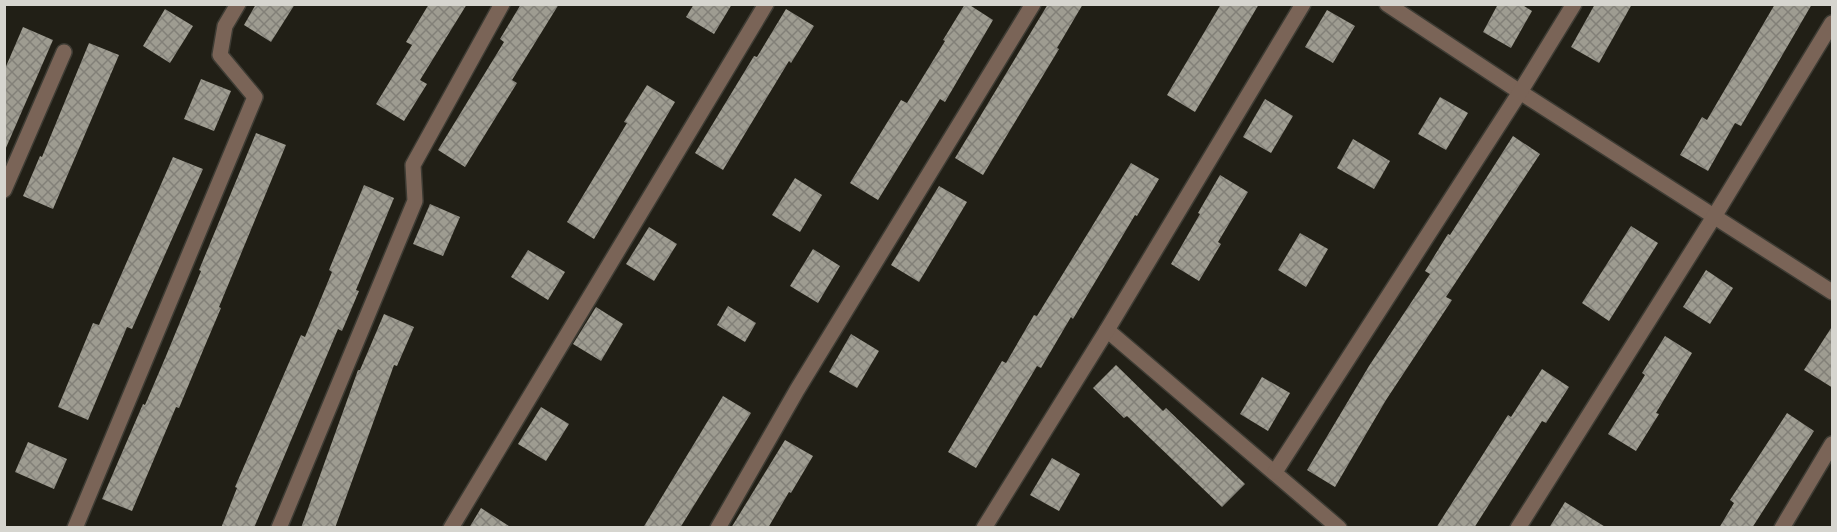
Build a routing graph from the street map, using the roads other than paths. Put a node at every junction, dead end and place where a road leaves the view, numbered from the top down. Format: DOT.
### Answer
graph roads {
  1 [pos="238,4"];
  2 [pos="502,4"];
  3 [pos="766,4"];
  4 [pos="1034,4"];
  5 [pos="1303,4"];
  6 [pos="1387,4"];
  7 [pos="1574,4"];
  8 [pos="1833,23"];
  9 [pos="64,52"];
  10 [pos="1520,92"];
  11 [pos="4,190"];
  12 [pos="1715,215"];
  13 [pos="1833,292"];
  14 [pos="1107,330"];
  15 [pos="1833,444"];
  16 [pos="1275,472"];
  17 [pos="75,528"];
  18 [pos="279,528"];
  19 [pos="451,528"];
  20 [pos="718,528"];
  21 [pos="984,528"];
  22 [pos="1339,528"];
  23 [pos="1518,528"];
  24 [pos="1782,528"];
  1 -- 17 [label="street"];
  2 -- 18 [label="street"];
  3 -- 19 [label="street"];
  4 -- 20 [label="street"];
  5 -- 14 [label="street"];
  6 -- 10 [label="street"];
  7 -- 10 [label="street"];
  8 -- 12 [label="street"];
  9 -- 11 [label="street"];
  10 -- 12 [label="street"];
  10 -- 16 [label="street"];
  12 -- 13 [label="street"];
  12 -- 23 [label="street"];
  14 -- 16 [label="street"];
  14 -- 21 [label="street"];
  15 -- 24 [label="street"];
  16 -- 22 [label="street"];
}
